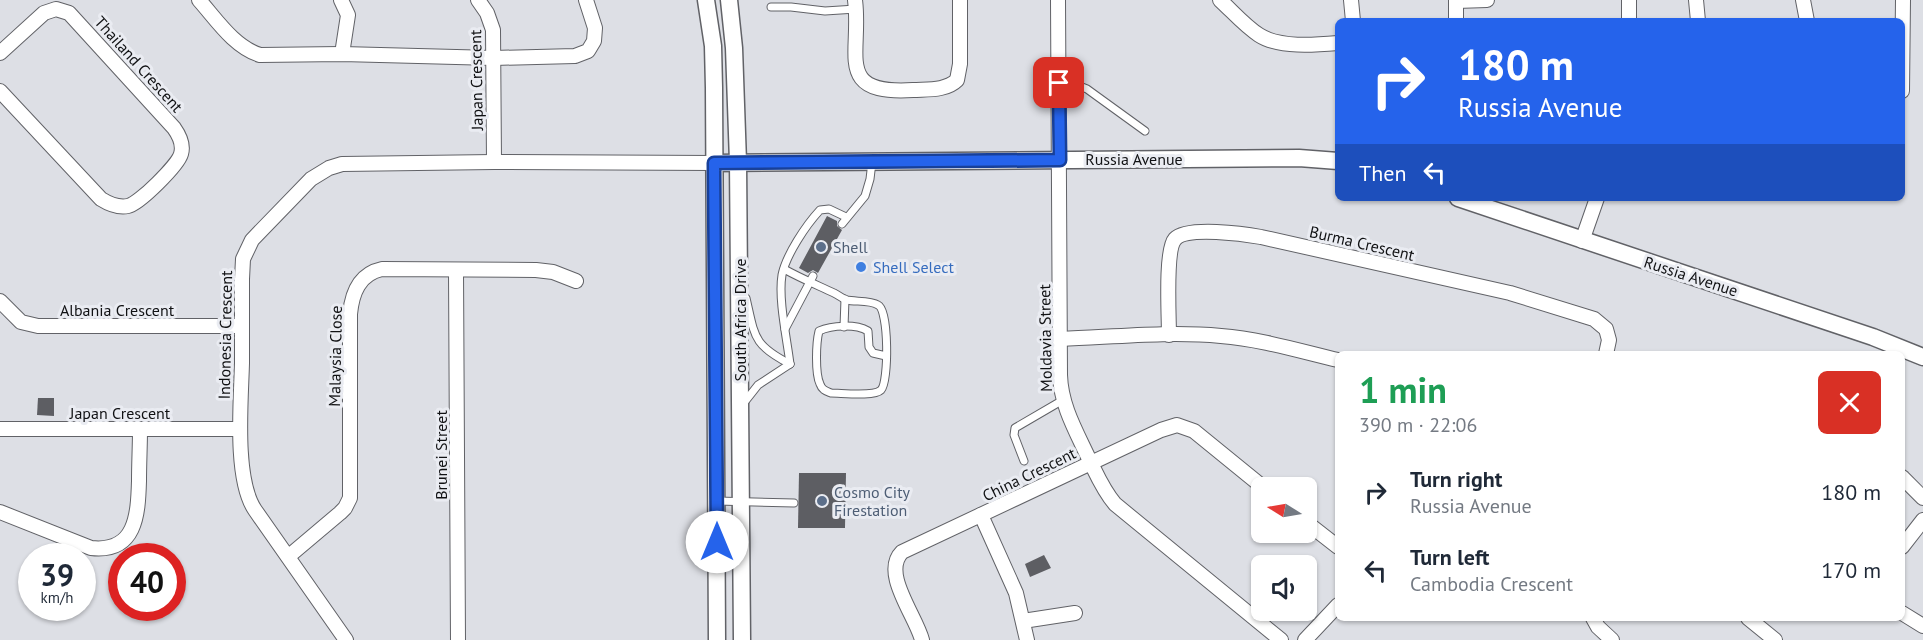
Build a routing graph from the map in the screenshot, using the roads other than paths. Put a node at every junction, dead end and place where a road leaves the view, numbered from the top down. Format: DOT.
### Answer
graph roads {
  1 [pos="199,0"];
  2 [pos="341,0"];
  3 [pos="478,0"];
  4 [pos="586,0"];
  5 [pos="706,0"];
  6 [pos="729,0"];
  7 [pos="960,0"];
  8 [pos="1058,0"];
  9 [pos="1221,0"];
  10 [pos="1351,0"];
  11 [pos="1456,0"];
  12 [pos="1487,0"];
  13 [pos="1629,0"];
  14 [pos="1696,0"];
  15 [pos="1803,0"];
  16 [pos="1903,0"];
  17 [pos="856,5"];
  18 [pos="771,7"];
  19 [pos="1353,18"];
  20 [pos="1456,18"];
  21 [pos="1629,18"];
  22 [pos="1698,18"];
  23 [pos="1806,18"];
  24 [pos="1903,18"];
  25 [pos="1335,44"];
  26 [pos="0,53"];
  27 [pos="342,54"];
  28 [pos="494,58"];
  29 [pos="1059,83"];
  30 [pos="0,91"];
  31 [pos="1145,131"];
  32 [pos="1060,160"];
  33 [pos="1335,161"];
  34 [pos="494,162"];
  35 [pos="738,162"];
  36 [pos="872,162"];
  37 [pos="714,163"];
  38 [pos="1467,201"];
  39 [pos="1597,201"];
  40 [pos="1582,241"];
  41 [pos="784,269"];
  42 [pos="456,271"];
  43 [pos="740,272"];
  44 [pos="813,276"];
  45 [pos="576,280"];
  46 [pos="810,284"];
  47 [pos="844,299"];
  48 [pos="0,302"];
  49 [pos="242,326"];
  50 [pos="844,327"];
  51 [pos="785,329"];
  52 [pos="1169,335"];
  53 [pos="1061,339"];
  54 [pos="1607,351"];
  55 [pos="886,356"];
  56 [pos="1923,357"];
  57 [pos="1335,359"];
  58 [pos="790,364"];
  59 [pos="1063,400"];
  60 [pos="741,407"];
  61 [pos="0,429"];
  62 [pos="140,429"];
  63 [pos="240,429"];
  64 [pos="1024,461"];
  65 [pos="1091,462"];
  66 [pos="1251,477"];
  67 [pos="1905,480"];
  68 [pos="1923,498"];
  69 [pos="717,501"];
  70 [pos="741,501"];
  71 [pos="794,503"];
  72 [pos="0,512"];
  73 [pos="981,515"];
  74 [pos="1923,520"];
  75 [pos="1317,531"];
  76 [pos="1905,543"];
  77 [pos="1335,546"];
  78 [pos="289,556"];
  79 [pos="1335,608"];
  80 [pos="1075,614"];
  81 [pos="1905,615"];
  82 [pos="1023,621"];
  83 [pos="1595,621"];
  84 [pos="1752,621"];
  85 [pos="1923,626"];
  86 [pos="346,640"];
  87 [pos="458,640"];
  88 [pos="717,640"];
  89 [pos="742,640"];
  90 [pos="922,640"];
  91 [pos="1027,640"];
  92 [pos="1281,640"];
  93 [pos="1305,640"];
  94 [pos="1612,640"];
  95 [pos="1775,640"];
  1 -- 27 [label="street"];
  2 -- 27 [label="street"];
  3 -- 28 [label="street, Japan Crescent"];
  4 -- 28 [label="street"];
  5 -- 37 [label="street, South Africa Drive"];
  6 -- 35 [label="street, South Africa Drive"];
  7 -- 17 [label="street"];
  8 -- 29 [label="street, Moldavia Street"];
  9 -- 25 [label="street"];
  10 -- 19 [label="street"];
  11 -- 12 [label="street"];
  11 -- 20 [label="street"];
  13 -- 21 [label="street"];
  14 -- 22 [label="street"];
  15 -- 23 [label="street"];
  16 -- 24 [label="street"];
  17 -- 18 [label="lane"];
  26 -- 30 [label="street, Thailand Crescent"];
  27 -- 28 [label="street"];
  28 -- 34 [label="street, Japan Crescent"];
  29 -- 31 [label="lane"];
  29 -- 32 [label="street, Moldavia Street"];
  32 -- 33 [label="street, Russia Avenue"];
  32 -- 36 [label="street, Russia Avenue"];
  32 -- 53 [label="street, Moldavia Street"];
  34 -- 37 [label="street, Indonesia Crescent"];
  34 -- 49 [label="street, Indonesia Crescent"];
  35 -- 36 [label="street, Russia Avenue"];
  35 -- 37 [label="street, Russia Avenue"];
  35 -- 43 [label="street, South Africa Drive"];
  36 -- 41 [label="lane"];
  37 -- 69 [label="street, South Africa Drive"];
  38 -- 40 [label="street, Russia Avenue"];
  39 -- 40 [label="street"];
  40 -- 56 [label="street, Russia Avenue"];
  41 -- 46 [label="lane"];
  41 -- 51 [label="lane"];
  42 -- 45 [label="street, Malaysia Close"];
  42 -- 78 [label="street, Malaysia Close"];
  42 -- 87 [label="street, Brunei Street"];
  43 -- 58 [label="lane"];
  43 -- 60 [label="street, South Africa Drive"];
  44 -- 46 [label="lane"];
  46 -- 47 [label="lane"];
  46 -- 51 [label="lane"];
  47 -- 50 [label="lane"];
  47 -- 55 [label="lane"];
  48 -- 49 [label="street, Albania Crescent"];
  49 -- 63 [label="street, Indonesia Crescent"];
  50 -- 55 [label="lane"];
  50 -- 55 [label="lane"];
  51 -- 58 [label="lane"];
  52 -- 53 [label="street"];
  52 -- 54 [label="street, Burma Crescent"];
  52 -- 57 [label="street"];
  53 -- 59 [label="street, Moldavia Street"];
  58 -- 60 [label="lane"];
  59 -- 64 [label="lane"];
  59 -- 65 [label="street, Moldavia Street"];
  60 -- 70 [label="street, South Africa Drive"];
  61 -- 62 [label="street, Japan Crescent"];
  62 -- 63 [label="street, Japan Crescent"];
  62 -- 72 [label="street"];
  63 -- 78 [label="street, Indonesia Crescent"];
  65 -- 66 [label="street, China Crescent"];
  65 -- 73 [label="street, China Crescent"];
  65 -- 92 [label="street, Moldavia Street"];
  67 -- 68 [label="street"];
  69 -- 70 [label="lane"];
  69 -- 88 [label="street, South Africa Drive"];
  70 -- 71 [label="lane"];
  70 -- 89 [label="street, South Africa Drive"];
  73 -- 82 [label="street, China Crescent"];
  73 -- 90 [label="street, China Crescent"];
  74 -- 76 [label="street"];
  75 -- 77 [label="street"];
  78 -- 86 [label="street, Indonesia Crescent"];
  79 -- 93 [label="street"];
  80 -- 82 [label="street"];
  81 -- 85 [label="street"];
  82 -- 91 [label="street, China Crescent"];
  83 -- 94 [label="street"];
  84 -- 95 [label="street"];
}
